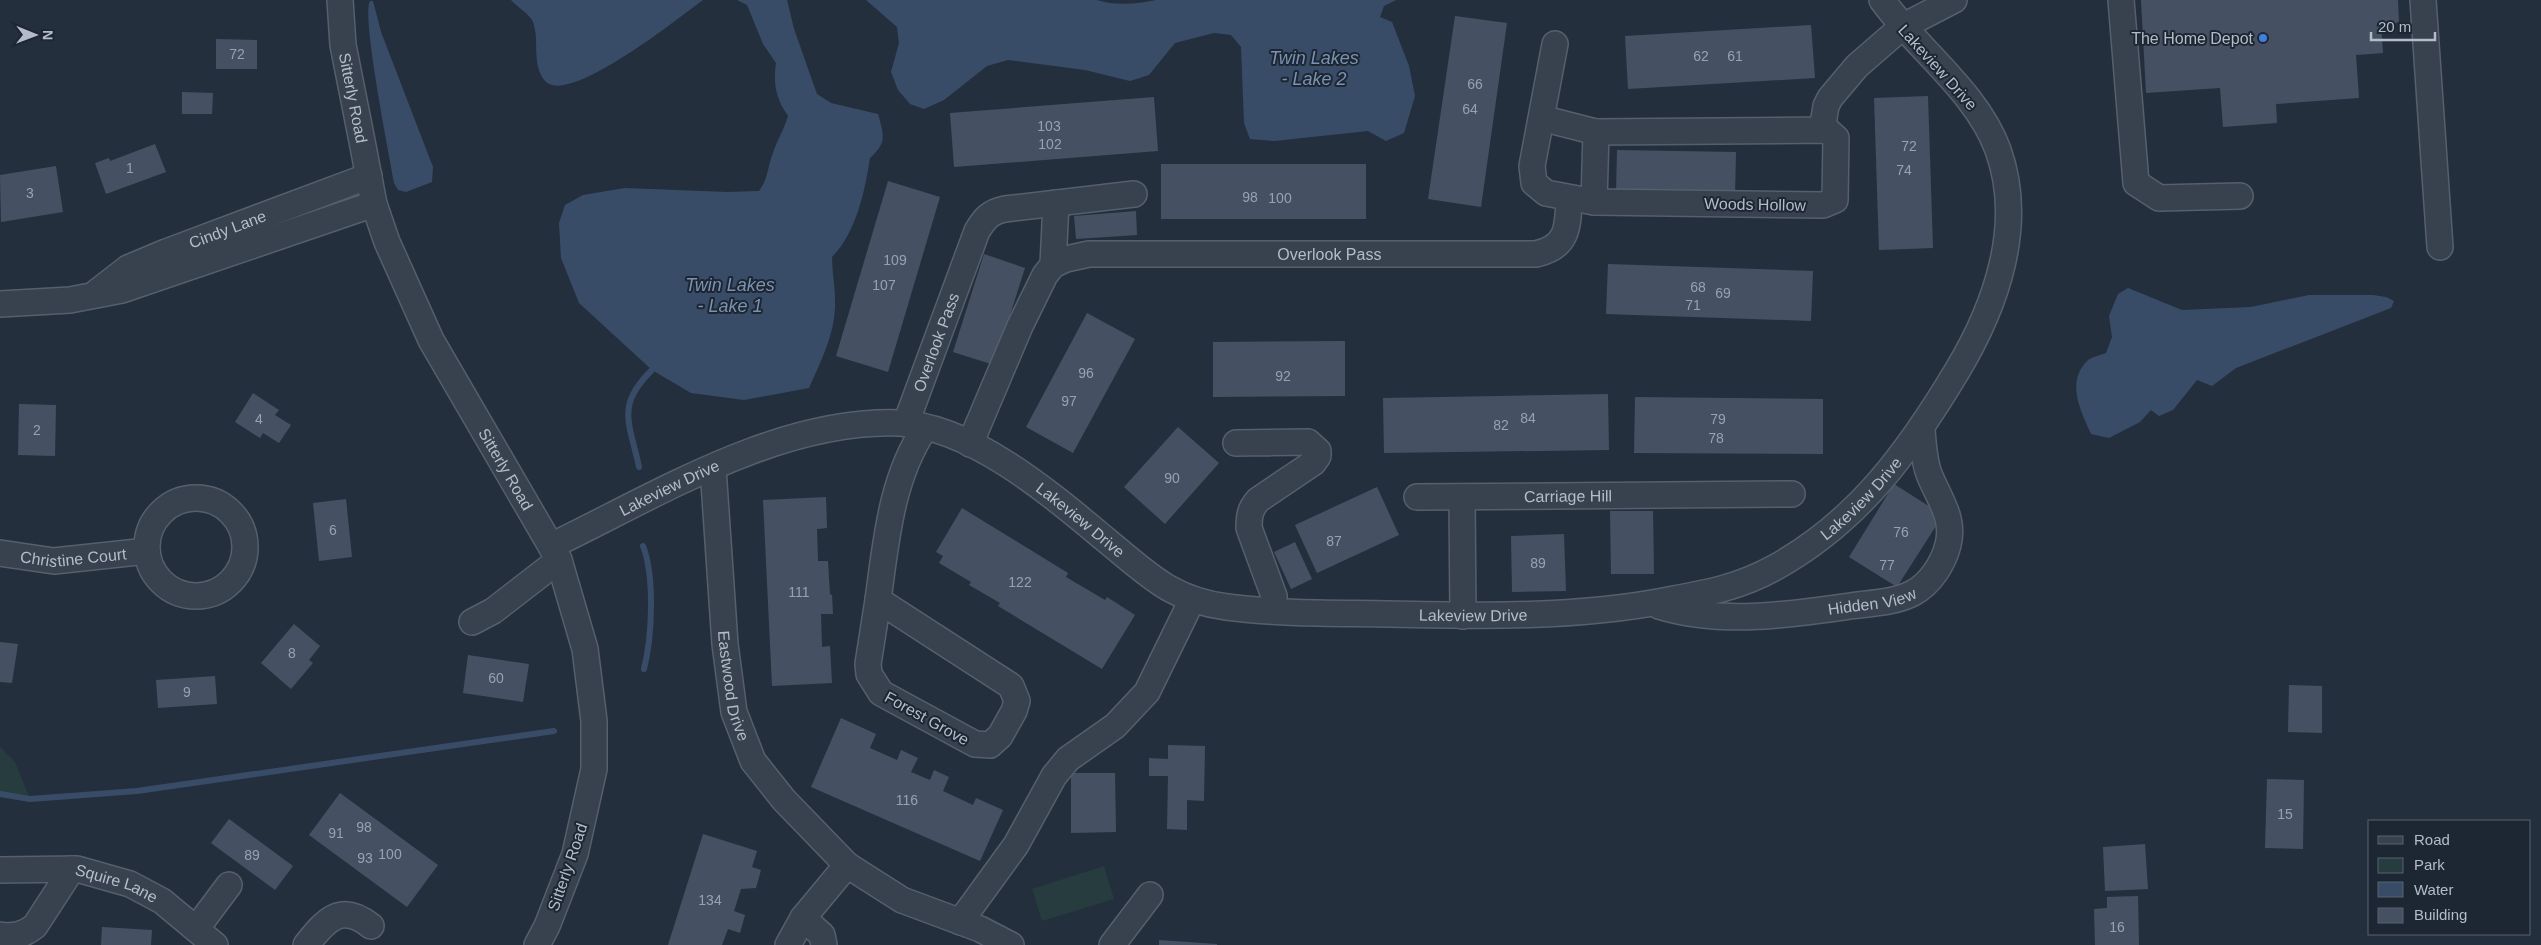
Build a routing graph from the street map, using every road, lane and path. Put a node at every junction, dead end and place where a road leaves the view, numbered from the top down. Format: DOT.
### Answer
graph roads {
  1 [pos="340,0"];
  2 [pos="1882,0"];
  3 [pos="1954,0"];
  4 [pos="2121,0"];
  5 [pos="2423,0"];
  6 [pos="1902,27"];
  7 [pos="1556,44"];
  8 [pos="1542,118"];
  9 [pos="1822,130"];
  10 [pos="1596,132"];
  11 [pos="369,176"];
  12 [pos="1134,194"];
  13 [pos="2240,196"];
  14 [pos="1569,199"];
  15 [pos="1594,202"];
  16 [pos="1056,203"];
  17 [pos="374,204"];
  18 [pos="2440,247"];
  19 [pos="1053,265"];
  20 [pos="93,295"];
  21 [pos="0,304"];
  22 [pos="916,426"];
  23 [pos="1922,429"];
  24 [pos="1236,443"];
  25 [pos="970,444"];
  26 [pos="713,468"];
  27 [pos="1792,494"];
  28 [pos="1418,497"];
  29 [pos="1462,497"];
  30 [pos="147,551"];
  31 [pos="0,552"];
  32 [pos="555,553"];
  33 [pos="878,600"];
  34 [pos="1192,600"];
  35 [pos="1651,604"];
  36 [pos="1274,611"];
  37 [pos="1463,616"];
  38 [pos="472,622"];
  39 [pos="847,865"];
  40 [pos="72,869"];
  41 [pos="0,870"];
  42 [pos="229,885"];
  43 [pos="1150,894"];
  44 [pos="803,918"];
  45 [pos="960,922"];
  46 [pos="371,926"];
  47 [pos="196,929"];
  48 [pos="0,935"];
  49 [pos="215,945"];
  50 [pos="306,945"];
  51 [pos="537,945"];
  52 [pos="788,945"];
  53 [pos="824,945"];
  54 [pos="1011,945"];
  55 [pos="1112,945"];
  1 -- 11 [label="street, Sitterly Road"];
  2 -- 6 [label="street, Lakeview Drive"];
  3 -- 6 [label="street"];
  4 -- 13 [label="street"];
  5 -- 18 [label="street"];
  6 -- 9 [label="street"];
  6 -- 23 [label="street, Lakeview Drive"];
  7 -- 8 [label="street, Woods Hollow"];
  8 -- 10 [label="street"];
  8 -- 14 [label="street, Woods Hollow"];
  9 -- 10 [label="street"];
  9 -- 15 [label="street, Woods Hollow"];
  10 -- 15 [label="street"];
  11 -- 17 [label="street, Sitterly Road"];
  11 -- 20 [label="street, Cindy Lane"];
  12 -- 16 [label="street, Overlook Pass"];
  14 -- 15 [label="street, Woods Hollow"];
  14 -- 19 [label="street, Overlook Pass"];
  16 -- 19 [label="street"];
  16 -- 22 [label="street, Overlook Pass"];
  17 -- 20 [label="street, Cindy Lane"];
  17 -- 32 [label="street, Sitterly Road"];
  19 -- 25 [label="street"];
  20 -- 21 [label="street, Cindy Lane"];
  22 -- 25 [label="street, Lakeview Drive"];
  22 -- 26 [label="street, Lakeview Drive"];
  22 -- 33 [label="street, Forest Grove"];
  23 -- 35 [label="street, Lakeview Drive"];
  23 -- 35 [label="street, Hidden View"];
  24 -- 36 [label="street"];
  25 -- 34 [label="street, Lakeview Drive"];
  26 -- 32 [label="street, Lakeview Drive"];
  26 -- 39 [label="street, Eastwood Drive"];
  27 -- 29 [label="street, Carriage Hill"];
  28 -- 29 [label="street, Carriage Hill"];
  29 -- 37 [label="street"];
  30 -- 31 [label="street, Christine Court"];
  32 -- 38 [label="street, Lakeview Drive"];
  32 -- 51 [label="street, Sitterly Road"];
  33 -- 33 [label="street, Forest Grove"];
  34 -- 36 [label="street, Lakeview Drive"];
  34 -- 45 [label="street"];
  35 -- 37 [label="street, Lakeview Drive"];
  36 -- 37 [label="street, Lakeview Drive"];
  39 -- 44 [label="street"];
  39 -- 45 [label="street, Eastwood Drive"];
  40 -- 41 [label="street, Squire Lane"];
  40 -- 47 [label="street, Squire Lane"];
  40 -- 48 [label="street"];
  42 -- 47 [label="street"];
  43 -- 55 [label="street"];
  44 -- 52 [label="street"];
  44 -- 53 [label="street"];
  45 -- 54 [label="street, Eastwood Drive"];
  46 -- 50 [label="street"];
  47 -- 49 [label="street, Squire Lane"];
}
